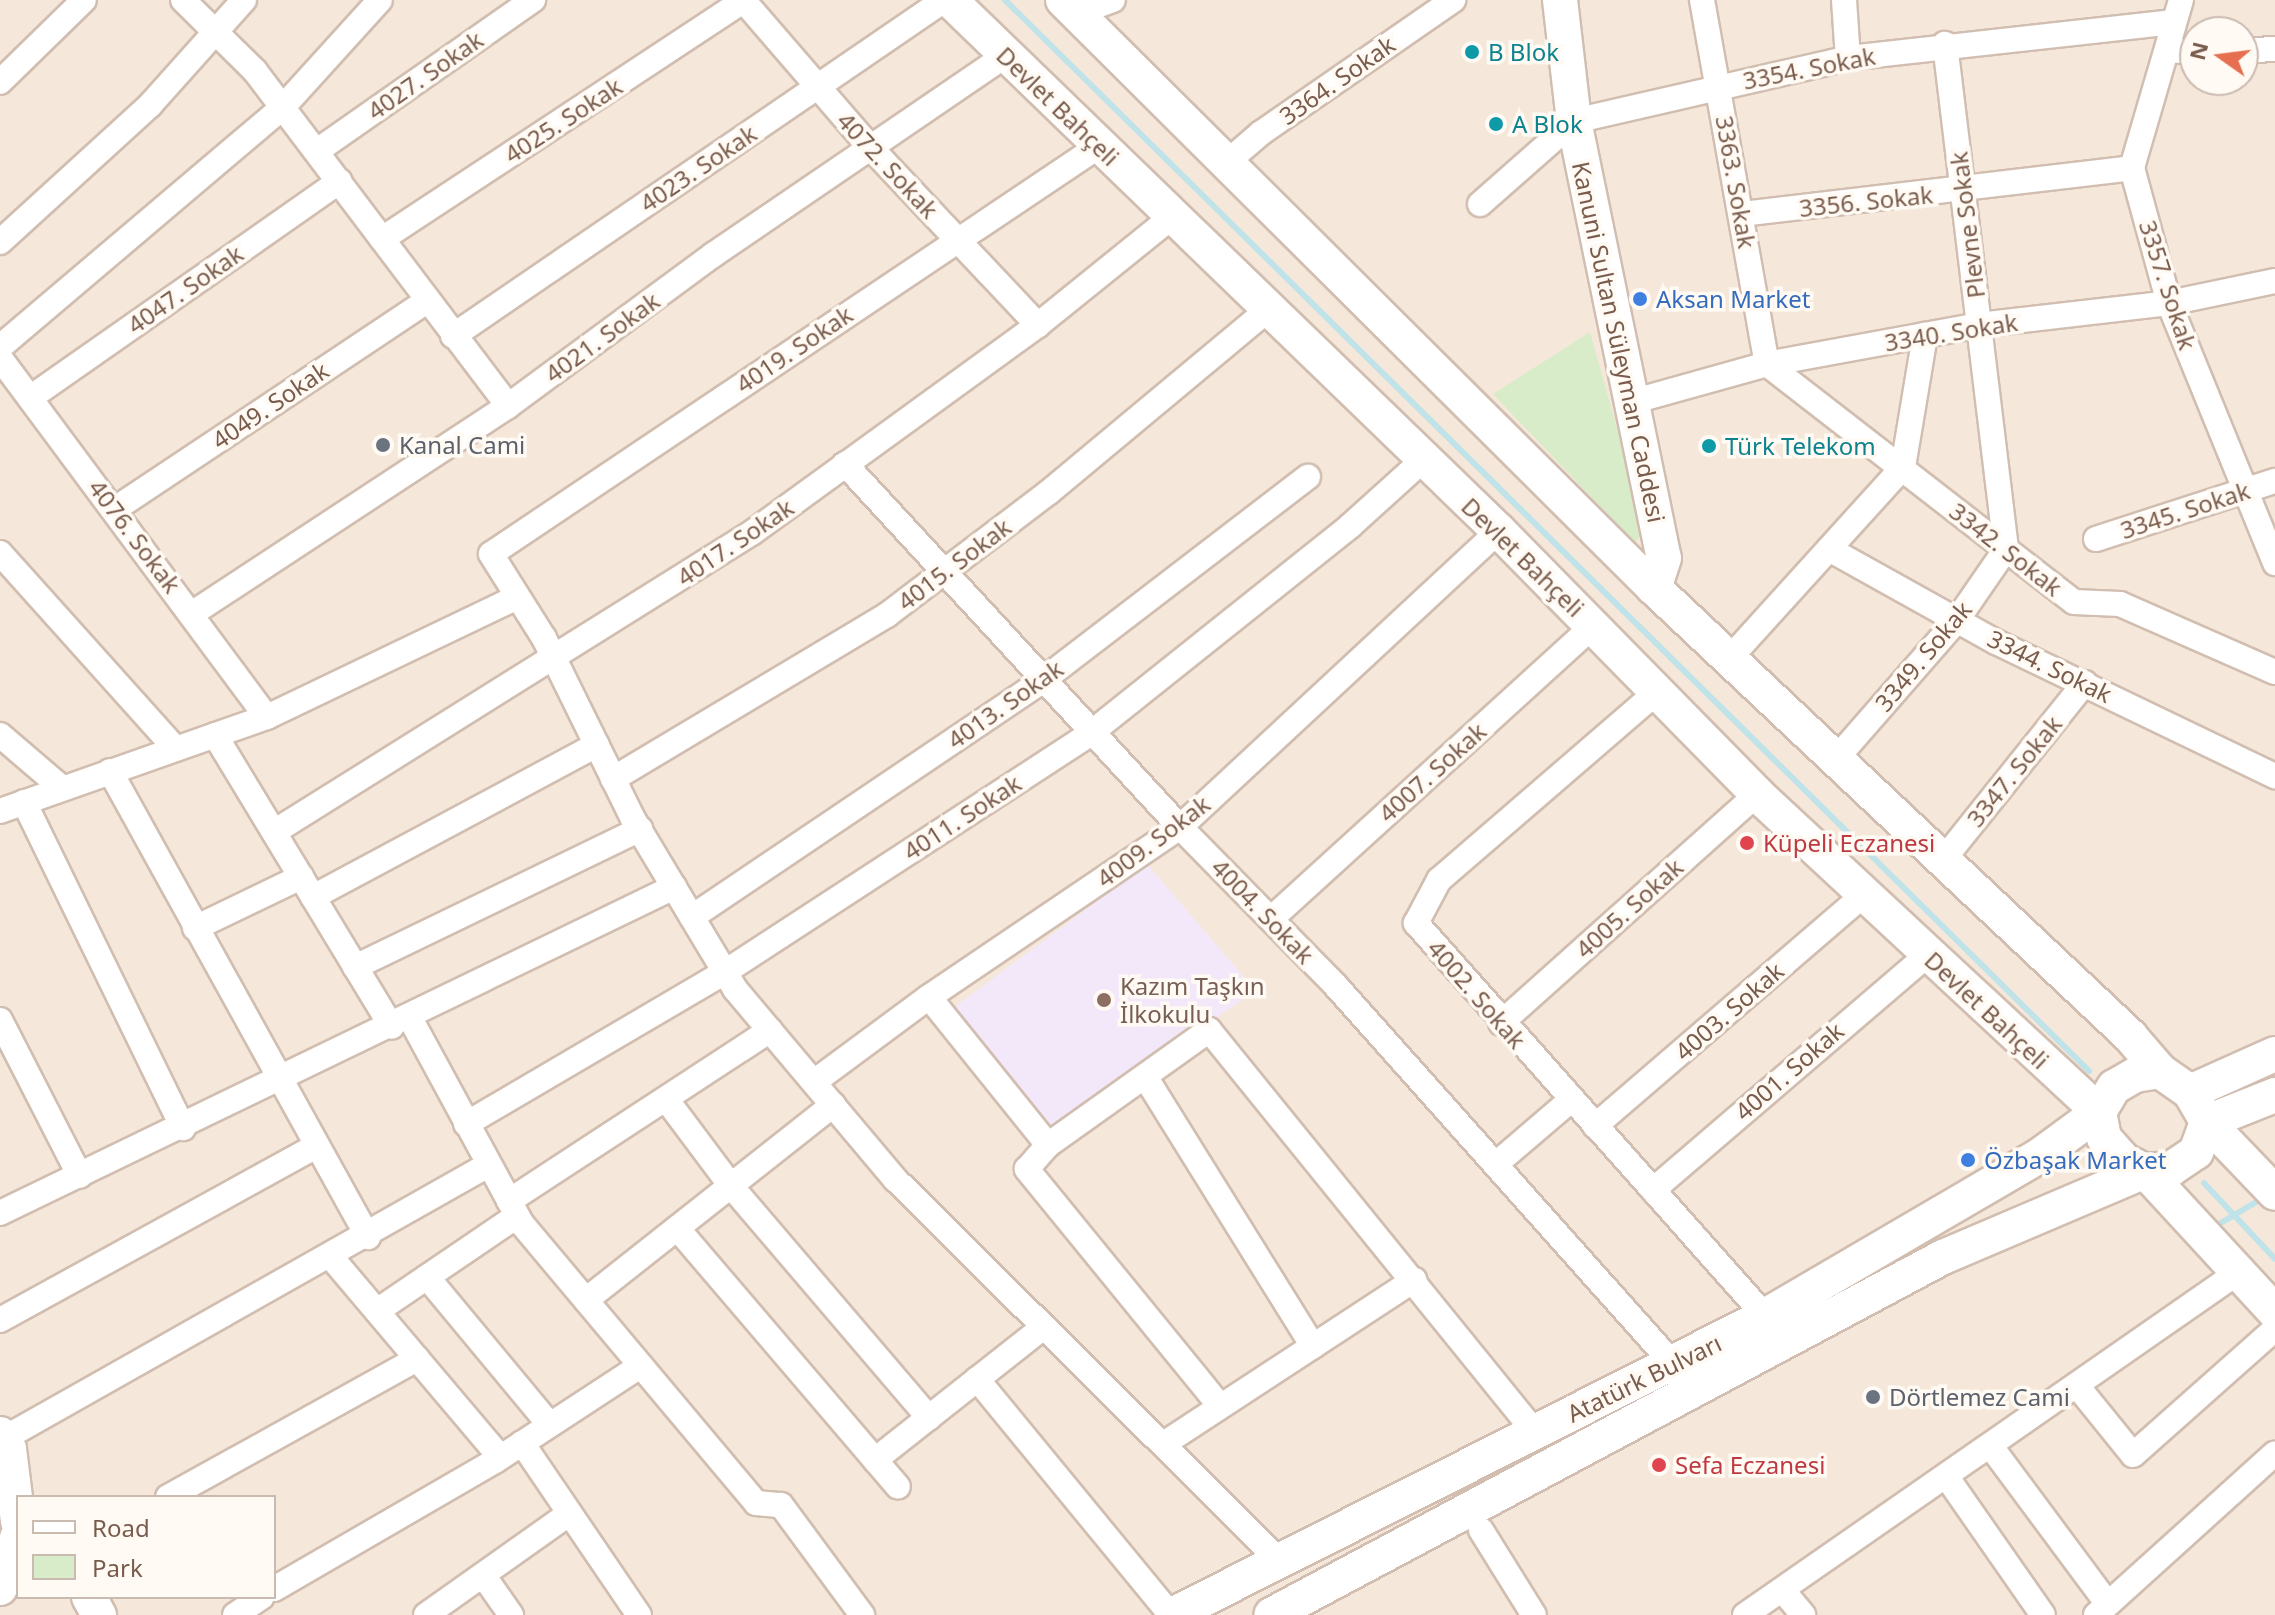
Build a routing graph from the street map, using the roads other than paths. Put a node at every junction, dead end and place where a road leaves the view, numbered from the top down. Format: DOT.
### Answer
graph roads {
  1 [pos="84,0"];
  2 [pos="183,0"];
  3 [pos="244,0"];
  4 [pos="380,0"];
  5 [pos="533,0"];
  6 [pos="744,0"];
  7 [pos="947,0"];
  8 [pos="1113,0"];
  9 [pos="1453,0"];
  10 [pos="1560,0"];
  11 [pos="1702,0"];
  12 [pos="1844,0"];
  13 [pos="1070,7"];
  14 [pos="2177,11"];
  15 [pos="215,32"];
  16 [pos="1945,44"];
  17 [pos="2167,50"];
  18 [pos="2179,51"];
  19 [pos="1006,55"];
  20 [pos="1848,58"];
  21 [pos="0,82"];
  22 [pos="817,86"];
  23 [pos="1719,87"];
  24 [pos="283,107"];
  25 [pos="1574,121"];
  26 [pos="1099,146"];
  27 [pos="870,147"];
  28 [pos="317,151"];
  29 [pos="1225,164"];
  30 [pos="2132,168"];
  31 [pos="340,181"];
  32 [pos="1963,191"];
  33 [pos="1480,204"];
  34 [pos="1742,214"];
  35 [pos="1172,217"];
  36 [pos="382,239"];
  37 [pos="957,239"];
  38 [pos="0,242"];
  39 [pos="2275,281"];
  40 [pos="425,302"];
  41 [pos="2169,303"];
  42 [pos="1266,311"];
  43 [pos="1038,325"];
  44 [pos="1979,325"];
  45 [pos="1925,335"];
  46 [pos="453,336"];
  47 [pos="0,347"];
  48 [pos="0,358"];
  49 [pos="1767,364"];
  50 [pos="30,398"];
  51 [pos="1631,402"];
  52 [pos="508,406"];
  53 [pos="1422,461"];
  54 [pos="845,464"];
  55 [pos="1903,467"];
  56 [pos="1308,477"];
  57 [pos="2275,481"];
  58 [pos="2247,490"];
  59 [pos="115,509"];
  60 [pos="1499,531"];
  61 [pos="2096,539"];
  62 [pos="1829,549"];
  63 [pos="2006,549"];
  64 [pos="0,553"];
  65 [pos="2275,563"];
  66 [pos="944,571"];
  67 [pos="1654,588"];
  68 [pos="517,597"];
  69 [pos="193,613"];
  70 [pos="1957,620"];
  71 [pos="1593,626"];
  72 [pos="1729,659"];
  73 [pos="555,660"];
  74 [pos="2275,672"];
  75 [pos="1043,680"];
  76 [pos="2085,683"];
  77 [pos="1658,691"];
  78 [pos="267,717"];
  79 [pos="1091,733"];
  80 [pos="0,735"];
  81 [pos="215,735"];
  82 [pos="597,745"];
  83 [pos="176,749"];
  84 [pos="1835,760"];
  85 [pos="110,771"];
  86 [pos="2275,776"];
  87 [pos="613,779"];
  88 [pos="62,788"];
  89 [pos="1757,794"];
  90 [pos="24,802"];
  91 [pos="0,811"];
  92 [pos="1180,827"];
  93 [pos="640,829"];
  94 [pos="274,832"];
  95 [pos="1943,860"];
  96 [pos="307,887"];
  97 [pos="674,887"];
  98 [pos="1864,895"];
  99 [pos="692,917"];
  100 [pos="1272,918"];
  101 [pos="195,928"];
  102 [pos="1927,955"];
  103 [pos="355,967"];
  104 [pos="725,972"];
  105 [pos="929,997"];
  106 [pos="0,1020"];
  107 [pos="401,1022"];
  108 [pos="1501,1023"];
  109 [pos="770,1030"];
  110 [pos="2275,1054"];
  111 [pos="2160,1071"];
  112 [pos="1146,1078"];
  113 [pos="280,1082"];
  114 [pos="814,1082"];
  115 [pos="2190,1092"];
  116 [pos="2275,1095"];
  117 [pos="666,1099"];
  118 [pos="1571,1100"];
  119 [pos="833,1105"];
  120 [pos="2099,1112"];
  121 [pos="2207,1122"];
  122 [pos="466,1124"];
  123 [pos="1595,1126"];
  124 [pos="183,1128"];
  125 [pos="1048,1145"];
  126 [pos="316,1146"];
  127 [pos="1496,1164"];
  128 [pos="488,1165"];
  129 [pos="2145,1171"];
  130 [pos="80,1176"];
  131 [pos="731,1186"];
  132 [pos="2269,1187"];
  133 [pos="1653,1190"];
  134 [pos="513,1208"];
  135 [pos="0,1213"];
  136 [pos="677,1228"];
  137 [pos="368,1237"];
  138 [pos="331,1257"];
  139 [pos="2240,1271"];
  140 [pos="427,1277"];
  141 [pos="1414,1280"];
  142 [pos="586,1300"];
  143 [pos="377,1311"];
  144 [pos="2275,1312"];
  145 [pos="1765,1316"];
  146 [pos="0,1320"];
  147 [pos="1042,1328"];
  148 [pos="2275,1329"];
  149 [pos="1313,1346"];
  150 [pos="417,1359"];
  151 [pos="1674,1365"];
  152 [pos="640,1366"];
  153 [pos="977,1379"];
  154 [pos="2078,1387"];
  155 [pos="1220,1406"];
  156 [pos="929,1418"];
  157 [pos="550,1425"];
  158 [pos="1534,1431"];
  159 [pos="4,1441"];
  160 [pos="522,1443"];
  161 [pos="1165,1443"];
  162 [pos="1992,1448"];
  163 [pos="2275,1453"];
  164 [pos="500,1457"];
  165 [pos="875,1460"];
  166 [pos="1946,1476"];
  167 [pos="898,1487"];
  168 [pos="34,1495"];
  169 [pos="172,1495"];
  170 [pos="16,1510"];
  171 [pos="570,1513"];
  172 [pos="1481,1530"];
  173 [pos="16,1541"];
  174 [pos="1280,1561"];
  175 [pos="483,1575"];
  176 [pos="0,1588"];
  177 [pos="276,1588"];
  178 [pos="1784,1592"];
  179 [pos="259,1599"];
  180 [pos="2102,1610"];
  181 [pos="235,1615"];
  182 [pos="426,1615"];
  183 [pos="511,1615"];
  184 [pos="639,1615"];
  185 [pos="862,1615"];
  186 [pos="1172,1615"];
  187 [pos="1271,1615"];
  188 [pos="1534,1615"];
  189 [pos="1745,1615"];
  190 [pos="1803,1615"];
  191 [pos="2043,1615"];
  1 -- 21 [label="street"];
  2 -- 15 [label="street"];
  3 -- 15 [label="street"];
  4 -- 24 [label="street"];
  5 -- 28 [label="street, 4027. Sokak"];
  6 -- 22 [label="street, 4072. Sokak"];
  6 -- 36 [label="street, 4025. Sokak"];
  7 -- 19 [label="street, Devlet Bahçeli"];
  7 -- 22 [label="street, 4023. Sokak"];
  8 -- 13 [label="street"];
  9 -- 29 [label="street, 3364. Sokak"];
  10 -- 25 [label="street, Kanuni Sultan Süleyman Caddesi"];
  11 -- 23 [label="street, 3363. Sokak"];
  12 -- 20 [label="street"];
  13 -- 29 [label="street"];
  14 -- 16 [label="street, 3354. Sokak"];
  14 -- 17 [label="street"];
  15 -- 24 [label="street"];
  15 -- 38 [label="street"];
  16 -- 20 [label="street, 3354. Sokak"];
  16 -- 32 [label="street, Plevne Sokak"];
  17 -- 18 [label="street"];
  17 -- 30 [label="street"];
  19 -- 26 [label="street, Devlet Bahçeli"];
  19 -- 27 [label="street, 4021. Sokak"];
  20 -- 23 [label="street, 3354. Sokak"];
  22 -- 27 [label="street, 4072. Sokak"];
  22 -- 46 [label="street, 4023. Sokak"];
  23 -- 25 [label="street, 3354. Sokak"];
  23 -- 34 [label="street, 3363. Sokak"];
  24 -- 28 [label="street"];
  24 -- 47 [label="street"];
  25 -- 33 [label="street, 3354. Sokak"];
  25 -- 51 [label="street, Kanuni Sultan Süleyman Caddesi"];
  26 -- 35 [label="street, Devlet Bahçeli"];
  26 -- 37 [label="street, 4019. Sokak"];
  27 -- 37 [label="street, 4072. Sokak"];
  27 -- 52 [label="street, 4021. Sokak"];
  28 -- 31 [label="street"];
  29 -- 67 [label="street"];
  30 -- 32 [label="street, 3356. Sokak"];
  30 -- 41 [label="street, 3357. Sokak"];
  31 -- 36 [label="street"];
  31 -- 50 [label="street, 4047. Sokak"];
  32 -- 34 [label="street, 3356. Sokak"];
  32 -- 44 [label="street, Plevne Sokak"];
  34 -- 49 [label="street, 3363. Sokak"];
  35 -- 42 [label="street, Devlet Bahçeli"];
  35 -- 43 [label="street, 4017. Sokak"];
  36 -- 40 [label="street"];
  37 -- 43 [label="street, 4072. Sokak"];
  37 -- 68 [label="street, 4019. Sokak"];
  39 -- 41 [label="street, 3340. Sokak"];
  40 -- 46 [label="street"];
  40 -- 59 [label="street, 4049. Sokak"];
  41 -- 44 [label="street, 3340. Sokak"];
  41 -- 58 [label="street, 3357. Sokak"];
  42 -- 53 [label="street, Devlet Bahçeli"];
  42 -- 66 [label="street, 4015. Sokak"];
  43 -- 54 [label="street, 4017. Sokak"];
  44 -- 45 [label="street, 3340. Sokak"];
  44 -- 63 [label="street, Plevne Sokak"];
  45 -- 49 [label="street, 3340. Sokak"];
  45 -- 55 [label="street"];
  46 -- 52 [label="street"];
  48 -- 50 [label="street, 4076. Sokak"];
  49 -- 51 [label="street, 3340. Sokak"];
  49 -- 55 [label="street, 3342. Sokak"];
  50 -- 59 [label="street, 4076. Sokak"];
  51 -- 67 [label="street, Kanuni Sultan Süleyman Caddesi"];
  52 -- 69 [label="street, 4021. Sokak"];
  53 -- 60 [label="street, Devlet Bahçeli"];
  53 -- 79 [label="street, 4011. Sokak"];
  54 -- 66 [label="street, 4004. Sokak"];
  54 -- 73 [label="street, 4017. Sokak"];
  55 -- 62 [label="street"];
  55 -- 63 [label="street, 3342. Sokak"];
  56 -- 75 [label="street, 4013. Sokak"];
  57 -- 58 [label="street, 3345. Sokak"];
  58 -- 61 [label="street, 3345. Sokak"];
  58 -- 65 [label="street, 3357. Sokak"];
  59 -- 69 [label="street, 4076. Sokak"];
  60 -- 71 [label="street, Devlet Bahçeli"];
  60 -- 92 [label="street, 4009. Sokak"];
  62 -- 70 [label="street, 3344. Sokak"];
  62 -- 72 [label="street"];
  63 -- 70 [label="street, 3349. Sokak"];
  63 -- 74 [label="street, 3342. Sokak"];
  64 -- 83 [label="street"];
  66 -- 75 [label="street, 4004. Sokak"];
  66 -- 87 [label="street, 4015. Sokak"];
  67 -- 72 [label="street"];
  68 -- 73 [label="street"];
  68 -- 78 [label="street"];
  69 -- 78 [label="street, 4076. Sokak"];
  70 -- 76 [label="street, 3344. Sokak"];
  70 -- 84 [label="street, 3349. Sokak"];
  71 -- 77 [label="street, Devlet Bahçeli"];
  71 -- 100 [label="street, 4007. Sokak"];
  72 -- 84 [label="street"];
  73 -- 82 [label="street"];
  73 -- 94 [label="street, 4017. Sokak"];
  75 -- 79 [label="street, 4004. Sokak"];
  75 -- 99 [label="street, 4013. Sokak"];
  76 -- 86 [label="street, 3344. Sokak"];
  76 -- 95 [label="street, 3347. Sokak"];
  77 -- 89 [label="street, Devlet Bahçeli"];
  77 -- 108 [label="street, 4002. Sokak"];
  78 -- 81 [label="street"];
  79 -- 92 [label="street, 4004. Sokak"];
  79 -- 104 [label="street, 4011. Sokak"];
  80 -- 88 [label="street"];
  81 -- 83 [label="street"];
  81 -- 94 [label="street"];
  82 -- 87 [label="street"];
  82 -- 96 [label="street"];
  83 -- 85 [label="street"];
  84 -- 95 [label="street"];
  85 -- 88 [label="street"];
  85 -- 101 [label="street"];
  87 -- 93 [label="street"];
  88 -- 90 [label="street"];
  89 -- 98 [label="street, Devlet Bahçeli"];
  89 -- 108 [label="street, 4005. Sokak"];
  90 -- 91 [label="street"];
  90 -- 124 [label="street"];
  92 -- 100 [label="street, 4004. Sokak"];
  92 -- 105 [label="street, 4009. Sokak"];
  93 -- 97 [label="street"];
  93 -- 103 [label="street"];
  94 -- 96 [label="street"];
  95 -- 111 [label="street"];
  96 -- 101 [label="street"];
  96 -- 103 [label="street"];
  97 -- 99 [label="street"];
  97 -- 107 [label="street"];
  98 -- 102 [label="street, Devlet Bahçeli"];
  98 -- 123 [label="street, 4003. Sokak"];
  99 -- 104 [label="street"];
  100 -- 127 [label="street, 4004. Sokak"];
  101 -- 113 [label="street"];
  102 -- 120 [label="street, Devlet Bahçeli"];
  102 -- 133 [label="street, 4001. Sokak"];
  103 -- 107 [label="street"];
  104 -- 109 [label="street"];
  104 -- 122 [label="street, 4011. Sokak"];
  105 -- 114 [label="street, 4009. Sokak"];
  105 -- 125 [label="street"];
  106 -- 130 [label="street"];
  107 -- 113 [label="street"];
  107 -- 122 [label="street"];
  108 -- 118 [label="street, 4002. Sokak"];
  109 -- 114 [label="street"];
  109 -- 117 [label="street"];
  110 -- 115 [label="street"];
  111 -- 115 [label="street"];
  111 -- 120 [label="street"];
  112 -- 125 [label="street"];
  112 -- 141 [label="street"];
  112 -- 149 [label="street"];
  113 -- 124 [label="street"];
  113 -- 126 [label="street"];
  114 -- 119 [label="street"];
  115 -- 121 [label="street"];
  116 -- 121 [label="street"];
  117 -- 131 [label="street"];
  117 -- 134 [label="street"];
  118 -- 123 [label="street, 4002. Sokak"];
  118 -- 127 [label="street"];
  119 -- 131 [label="street"];
  119 -- 147 [label="street"];
  120 -- 129 [label="street"];
  120 -- 145 [label="street, Atatürk Bulvarı"];
  121 -- 129 [label="street"];
  121 -- 132 [label="street"];
  122 -- 128 [label="street"];
  123 -- 133 [label="street, 4002. Sokak"];
  124 -- 130 [label="street"];
  125 -- 155 [label="street"];
  126 -- 137 [label="street"];
  126 -- 146 [label="street"];
  127 -- 151 [label="street, 4004. Sokak"];
  128 -- 134 [label="street"];
  128 -- 137 [label="street"];
  129 -- 139 [label="street"];
  129 -- 187 [label="street, Atatürk Bulvarı"];
  130 -- 135 [label="street"];
  131 -- 136 [label="street"];
  131 -- 156 [label="street"];
  133 -- 145 [label="street, 4002. Sokak"];
  134 -- 140 [label="street"];
  134 -- 142 [label="street"];
  136 -- 142 [label="street"];
  136 -- 165 [label="street"];
  137 -- 138 [label="street"];
  138 -- 143 [label="street"];
  138 -- 159 [label="street"];
  139 -- 144 [label="street"];
  139 -- 154 [label="street"];
  140 -- 143 [label="street"];
  140 -- 157 [label="street"];
  141 -- 149 [label="street"];
  141 -- 158 [label="street"];
  142 -- 152 [label="street"];
  143 -- 150 [label="street"];
  145 -- 151 [label="street, Atatürk Bulvarı"];
  147 -- 153 [label="street"];
  147 -- 161 [label="street"];
  148 -- 154 [label="street"];
  149 -- 155 [label="street"];
  150 -- 164 [label="street"];
  150 -- 169 [label="street"];
  151 -- 158 [label="street, Atatürk Bulvarı"];
  152 -- 157 [label="street"];
  152 -- 185 [label="street"];
  153 -- 156 [label="street"];
  153 -- 186 [label="street"];
  154 -- 162 [label="street"];
  155 -- 161 [label="street"];
  156 -- 165 [label="street"];
  157 -- 160 [label="street"];
  158 -- 174 [label="street, Atatürk Bulvarı"];
  159 -- 168 [label="street"];
  159 -- 170 [label="street"];
  160 -- 164 [label="street"];
  160 -- 171 [label="street"];
  161 -- 174 [label="street"];
  162 -- 166 [label="street"];
  162 -- 180 [label="street"];
  163 -- 180 [label="street"];
  164 -- 177 [label="street"];
  165 -- 167 [label="street"];
  166 -- 178 [label="street"];
  166 -- 191 [label="street"];
  171 -- 175 [label="street"];
  171 -- 184 [label="street"];
  172 -- 188 [label="street"];
  173 -- 176 [label="street"];
  174 -- 186 [label="street, Atatürk Bulvarı"];
  175 -- 182 [label="street"];
  175 -- 183 [label="street"];
  178 -- 189 [label="street"];
  178 -- 190 [label="street"];
  179 -- 181 [label="street"];
}
